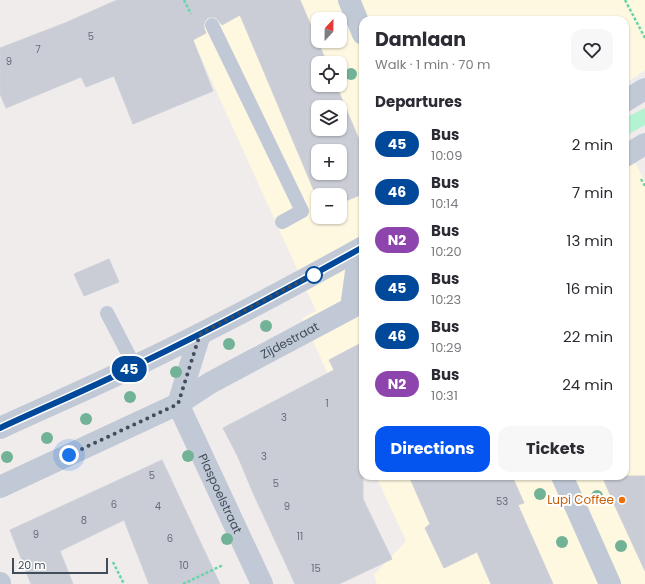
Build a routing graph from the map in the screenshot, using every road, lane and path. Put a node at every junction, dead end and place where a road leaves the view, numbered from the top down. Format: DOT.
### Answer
graph roads {
  1 [pos="348,0"];
  2 [pos="625,0"];
  3 [pos="212,25"];
  4 [pos="359,25"];
  5 [pos="645,38"];
  6 [pos="645,144"];
  7 [pos="629,154"];
  8 [pos="282,222"];
  9 [pos="359,249"];
  10 [pos="359,260"];
  11 [pos="107,313"];
  12 [pos="200,334"];
  13 [pos="135,367"];
  14 [pos="178,404"];
  15 [pos="0,428"];
  16 [pos="564,480"];
  17 [pos="0,487"];
  18 [pos="248,553"];
  19 [pos="113,562"];
  20 [pos="124,584"];
  21 [pos="183,584"];
  22 [pos="262,584"];
  23 [pos="610,584"];
  1 -- 4 [label="street"];
  2 -- 5 [label="path"];
  3 -- 8 [label="lane"];
  6 -- 7 [label="street"];
  9 -- 12 [label="street"];
  10 -- 14 [label="street, Zijdestraat"];
  11 -- 13 [label="lane"];
  12 -- 13 [label="street"];
  12 -- 14 [label="street"];
  13 -- 15 [label="street"];
  14 -- 17 [label="street, Zijdestraat"];
  14 -- 18 [label="street, Plaspoelstraat"];
  16 -- 23 [label="street"];
  18 -- 21 [label="path"];
  18 -- 22 [label="street, Plaspoelstraat"];
  19 -- 20 [label="path"];
}
